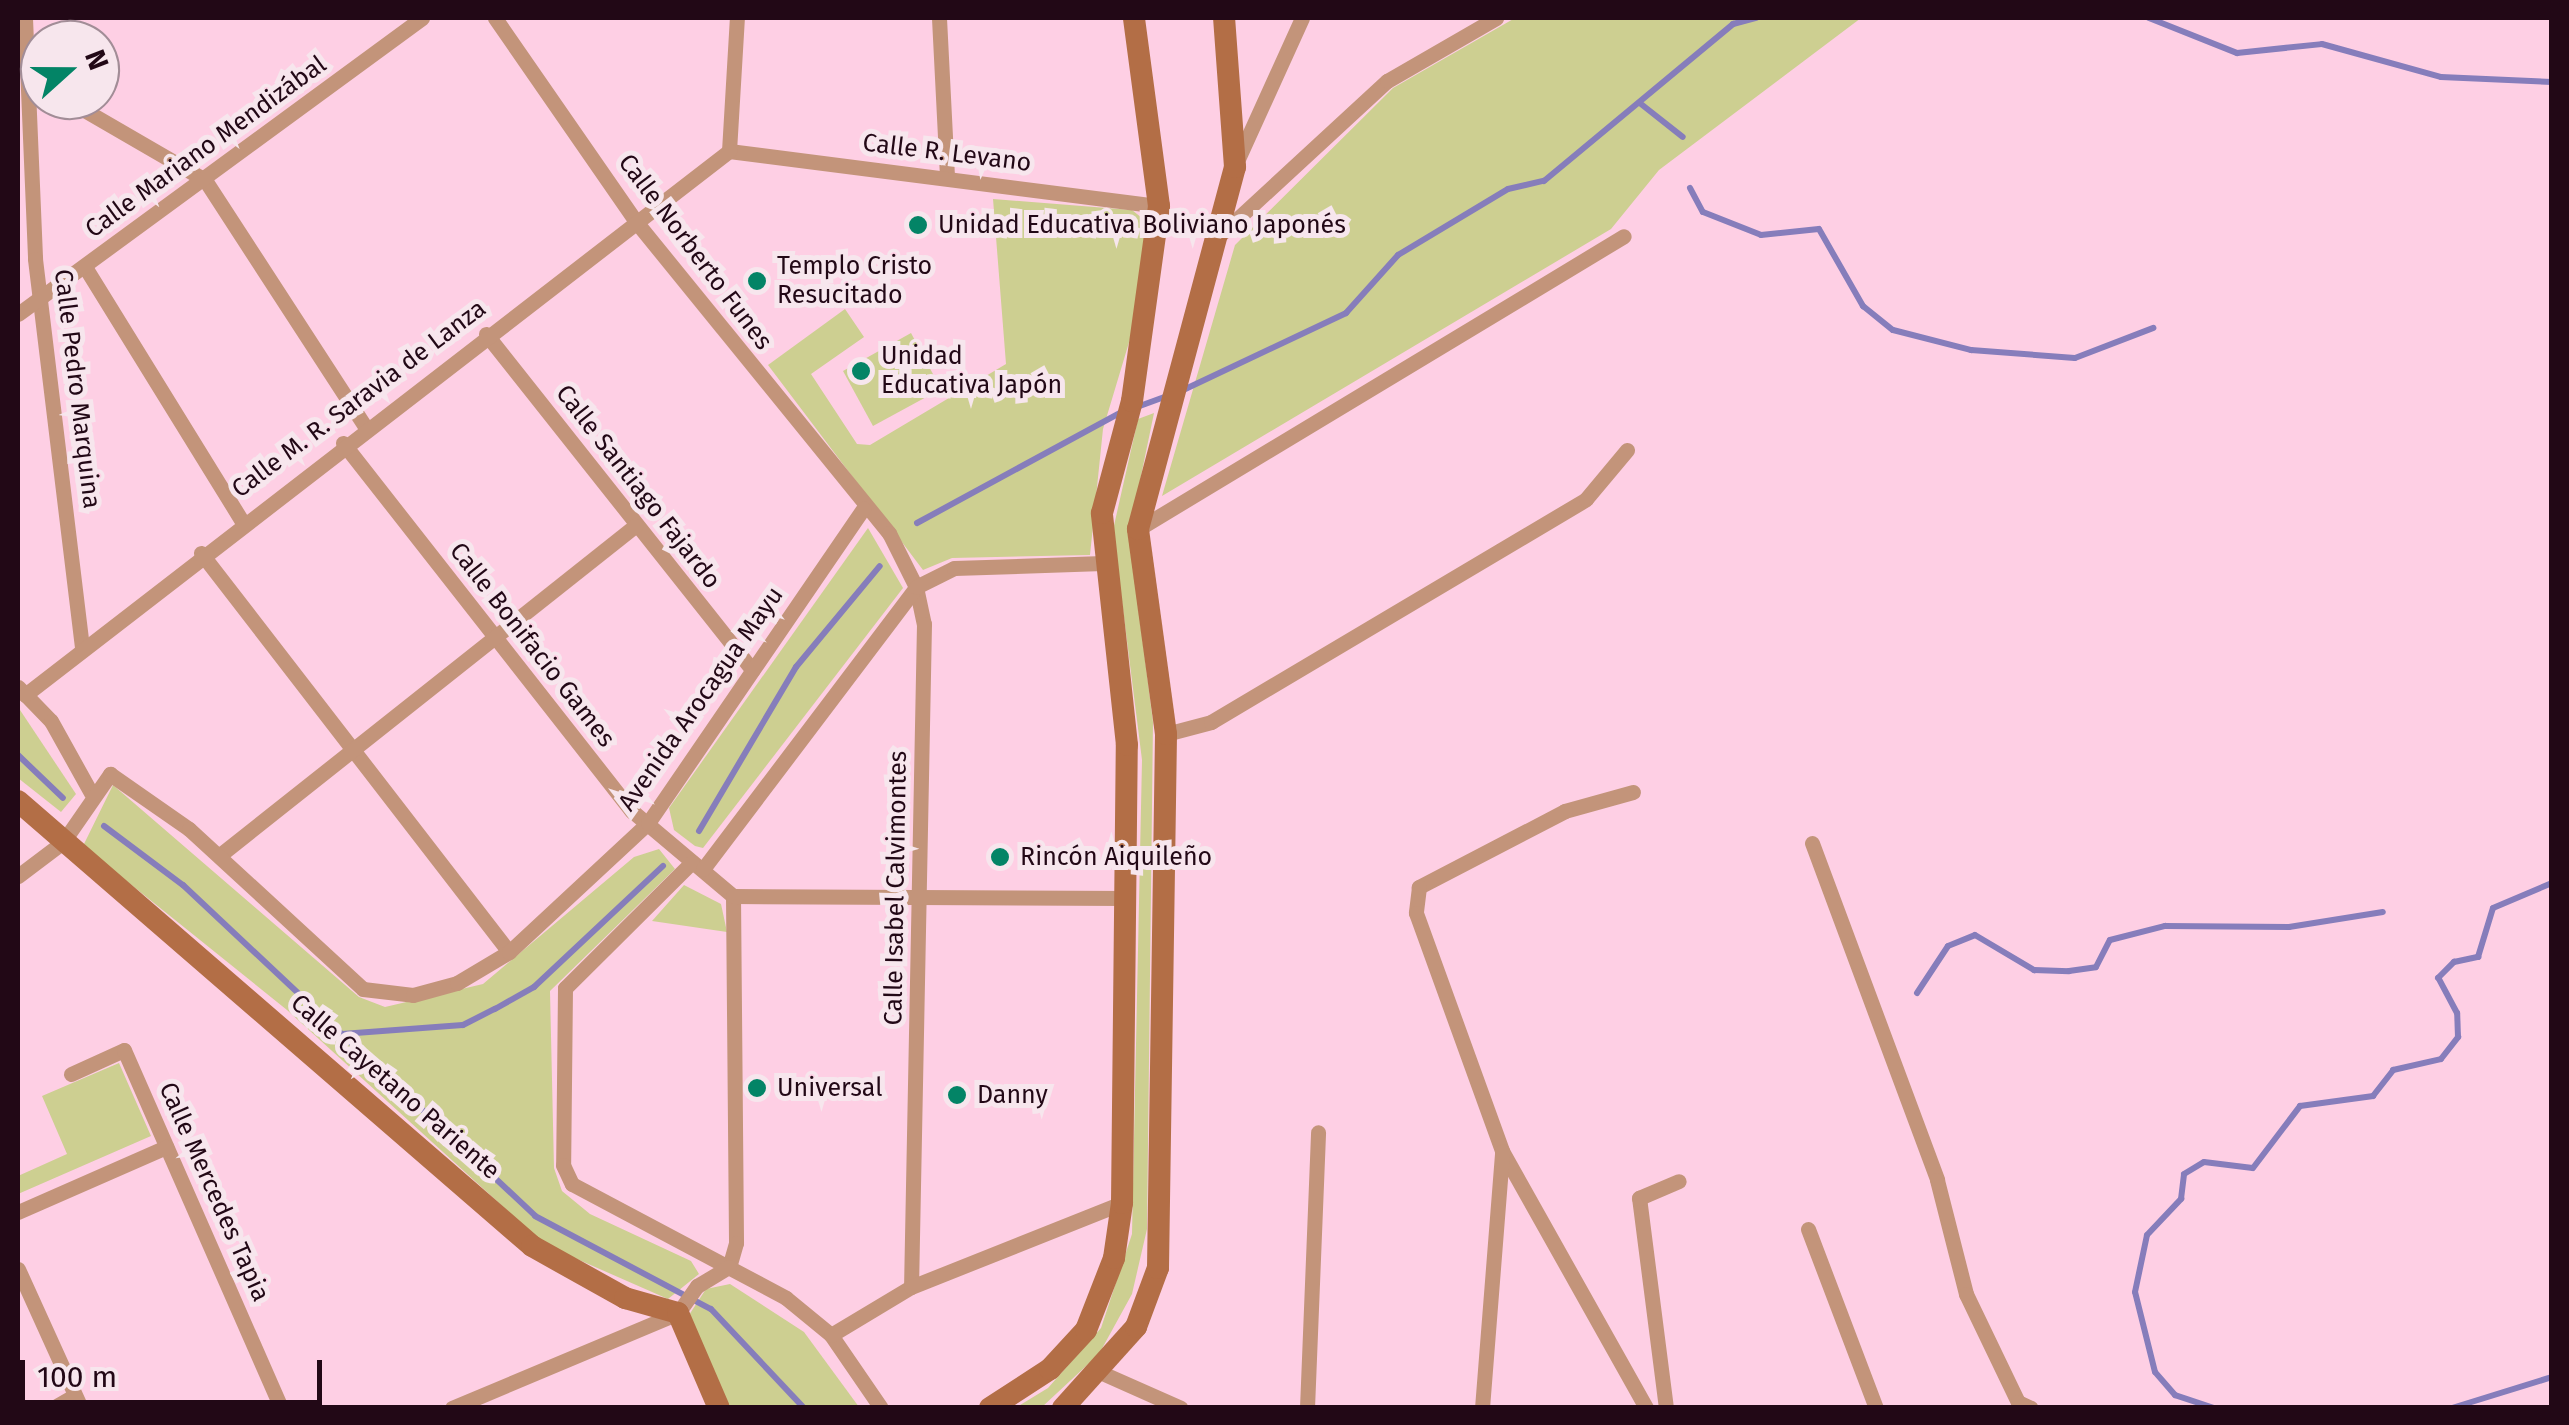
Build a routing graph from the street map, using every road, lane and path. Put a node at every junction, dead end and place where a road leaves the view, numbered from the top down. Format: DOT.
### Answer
graph roads {
  1 [pos="422,18"];
  2 [pos="495,18"];
  3 [pos="737,18"];
  4 [pos="940,18"];
  5 [pos="1134,18"];
  6 [pos="1224,18"];
  7 [pos="1302,18"];
  8 [pos="1496,18"];
  9 [pos="30,120"];
  10 [pos="102,120"];
  11 [pos="729,151"];
  12 [pos="1235,167"];
  13 [pos="947,177"];
  14 [pos="204,180"];
  15 [pos="1159,206"];
  16 [pos="637,222"];
  17 [pos="1221,234"];
  18 [pos="1624,236"];
  19 [pos="85,267"];
  20 [pos="45,294"];
  21 [pos="18,314"];
  22 [pos="486,334"];
  23 [pos="1141,338"];
  24 [pos="1184,346"];
  25 [pos="365,426"];
  26 [pos="343,443"];
  27 [pos="1627,450"];
  28 [pos="863,510"];
  29 [pos="241,520"];
  30 [pos="635,526"];
  31 [pos="1138,529"];
  32 [pos="201,554"];
  33 [pos="1103,564"];
  34 [pos="916,587"];
  35 [pos="492,636"];
  36 [pos="82,646"];
  37 [pos="752,670"];
  38 [pos="21,691"];
  39 [pos="1166,734"];
  40 [pos="350,746"];
  41 [pos="1634,792"];
  42 [pos="18,801"];
  43 [pos="84,807"];
  44 [pos="648,823"];
  45 [pos="63,842"];
  46 [pos="1812,843"];
  47 [pos="220,855"];
  48 [pos="698,865"];
  49 [pos="18,876"];
  50 [pos="734,896"];
  51 [pos="1126,898"];
  52 [pos="922,899"];
  53 [pos="508,952"];
  54 [pos="71,1074"];
  55 [pos="1318,1132"];
  56 [pos="166,1147"];
  57 [pos="1502,1152"];
  58 [pos="1679,1182"];
  59 [pos="1122,1202"];
  60 [pos="18,1212"];
  61 [pos="1808,1229"];
  62 [pos="728,1266"];
  63 [pos="18,1269"];
  64 [pos="912,1287"];
  65 [pos="678,1312"];
  66 [pos="832,1335"];
  67 [pos="1102,1373"];
  68 [pos="78,1402"];
  69 [pos="1668,1406"];
  70 [pos="53,1408"];
  71 [pos="280,1408"];
  72 [pos="452,1408"];
  73 [pos="719,1408"];
  74 [pos="882,1408"];
  75 [pos="990,1408"];
  76 [pos="1062,1408"];
  77 [pos="1181,1408"];
  78 [pos="1307,1408"];
  79 [pos="1482,1408"];
  80 [pos="1646,1408"];
  81 [pos="1876,1408"];
  82 [pos="2032,1408"];
  1 -- 14 [label="street, Calle Mariano Mendizábal"];
  2 -- 16 [label="street, Calle Norberto Funes"];
  3 -- 11 [label="street"];
  4 -- 13 [label="street"];
  5 -- 15 [label="street"];
  6 -- 12 [label="street"];
  7 -- 12 [label="street"];
  8 -- 17 [label="street"];
  9 -- 20 [label="street, Calle Pedro Marquina"];
  10 -- 14 [label="street"];
  11 -- 13 [label="street, Calle R. Levano"];
  11 -- 16 [label="street, Calle M. R. Saravia de Lanza"];
  12 -- 17 [label="street"];
  13 -- 15 [label="street, Calle R. Levano"];
  14 -- 19 [label="street, Calle Mariano Mendizábal"];
  14 -- 25 [label="street"];
  15 -- 23 [label="street"];
  16 -- 22 [label="street, Calle M. R. Saravia de Lanza"];
  16 -- 28 [label="street, Calle Norberto Funes"];
  17 -- 24 [label="street"];
  18 -- 31 [label="street"];
  19 -- 20 [label="street, Calle Mariano Mendizábal"];
  19 -- 29 [label="street"];
  20 -- 21 [label="street, Calle Mariano Mendizábal"];
  20 -- 36 [label="street, Calle Pedro Marquina"];
  22 -- 25 [label="street, Calle M. R. Saravia de Lanza"];
  22 -- 30 [label="street, Calle Santiago Fajardo"];
  23 -- 24 [label="street"];
  23 -- 33 [label="street"];
  24 -- 31 [label="street"];
  25 -- 26 [label="street, Calle M. R. Saravia de Lanza"];
  26 -- 29 [label="street, Calle M. R. Saravia de Lanza"];
  26 -- 35 [label="street, Calle Bonifacio Games"];
  27 -- 39 [label="street"];
  28 -- 34 [label="street, Calle Isabel Calvimontes"];
  28 -- 37 [label="street, Avenida Arocagua Mayu"];
  29 -- 32 [label="street, Calle M. R. Saravia de Lanza"];
  30 -- 35 [label="street"];
  30 -- 37 [label="street, Calle Santiago Fajardo"];
  31 -- 39 [label="street"];
  32 -- 36 [label="street, Calle M. R. Saravia de Lanza"];
  32 -- 40 [label="street"];
  33 -- 34 [label="street"];
  33 -- 51 [label="street"];
  34 -- 48 [label="street"];
  34 -- 52 [label="street, Calle Isabel Calvimontes"];
  35 -- 40 [label="street"];
  35 -- 44 [label="street, Calle Bonifacio Games"];
  36 -- 38 [label="street, Calle M. R. Saravia de Lanza"];
  37 -- 44 [label="street, Avenida Arocagua Mayu"];
  38 -- 43 [label="street"];
  39 -- 67 [label="street"];
  40 -- 47 [label="street"];
  40 -- 53 [label="street"];
  41 -- 57 [label="street"];
  42 -- 45 [label="street, Calle Cayetano Pariente"];
  43 -- 45 [label="street"];
  43 -- 47 [label="street, Avenida Arocagua Mayu"];
  44 -- 48 [label="street, Calle Bonifacio Games"];
  44 -- 53 [label="street, Avenida Arocagua Mayu"];
  45 -- 49 [label="street"];
  45 -- 65 [label="street, Calle Cayetano Pariente"];
  46 -- 82 [label="street"];
  47 -- 53 [label="street, Avenida Arocagua Mayu"];
  48 -- 50 [label="street, Calle Bonifacio Games"];
  48 -- 62 [label="street"];
  50 -- 52 [label="street"];
  50 -- 62 [label="street"];
  51 -- 52 [label="street"];
  51 -- 59 [label="street"];
  52 -- 64 [label="street, Calle Isabel Calvimontes"];
  54 -- 56 [label="street, Calle Mercedes Tapia"];
  55 -- 78 [label="street"];
  56 -- 60 [label="street"];
  56 -- 71 [label="street, Calle Mercedes Tapia"];
  57 -- 79 [label="street"];
  57 -- 80 [label="street"];
  58 -- 69 [label="street"];
  59 -- 64 [label="street"];
  59 -- 75 [label="street"];
  61 -- 81 [label="street"];
  62 -- 65 [label="street"];
  62 -- 66 [label="street"];
  63 -- 68 [label="street"];
  64 -- 66 [label="street"];
  65 -- 72 [label="street"];
  65 -- 73 [label="street"];
  66 -- 74 [label="street"];
  67 -- 76 [label="street"];
  67 -- 77 [label="street"];
  68 -- 70 [label="street"];
}
